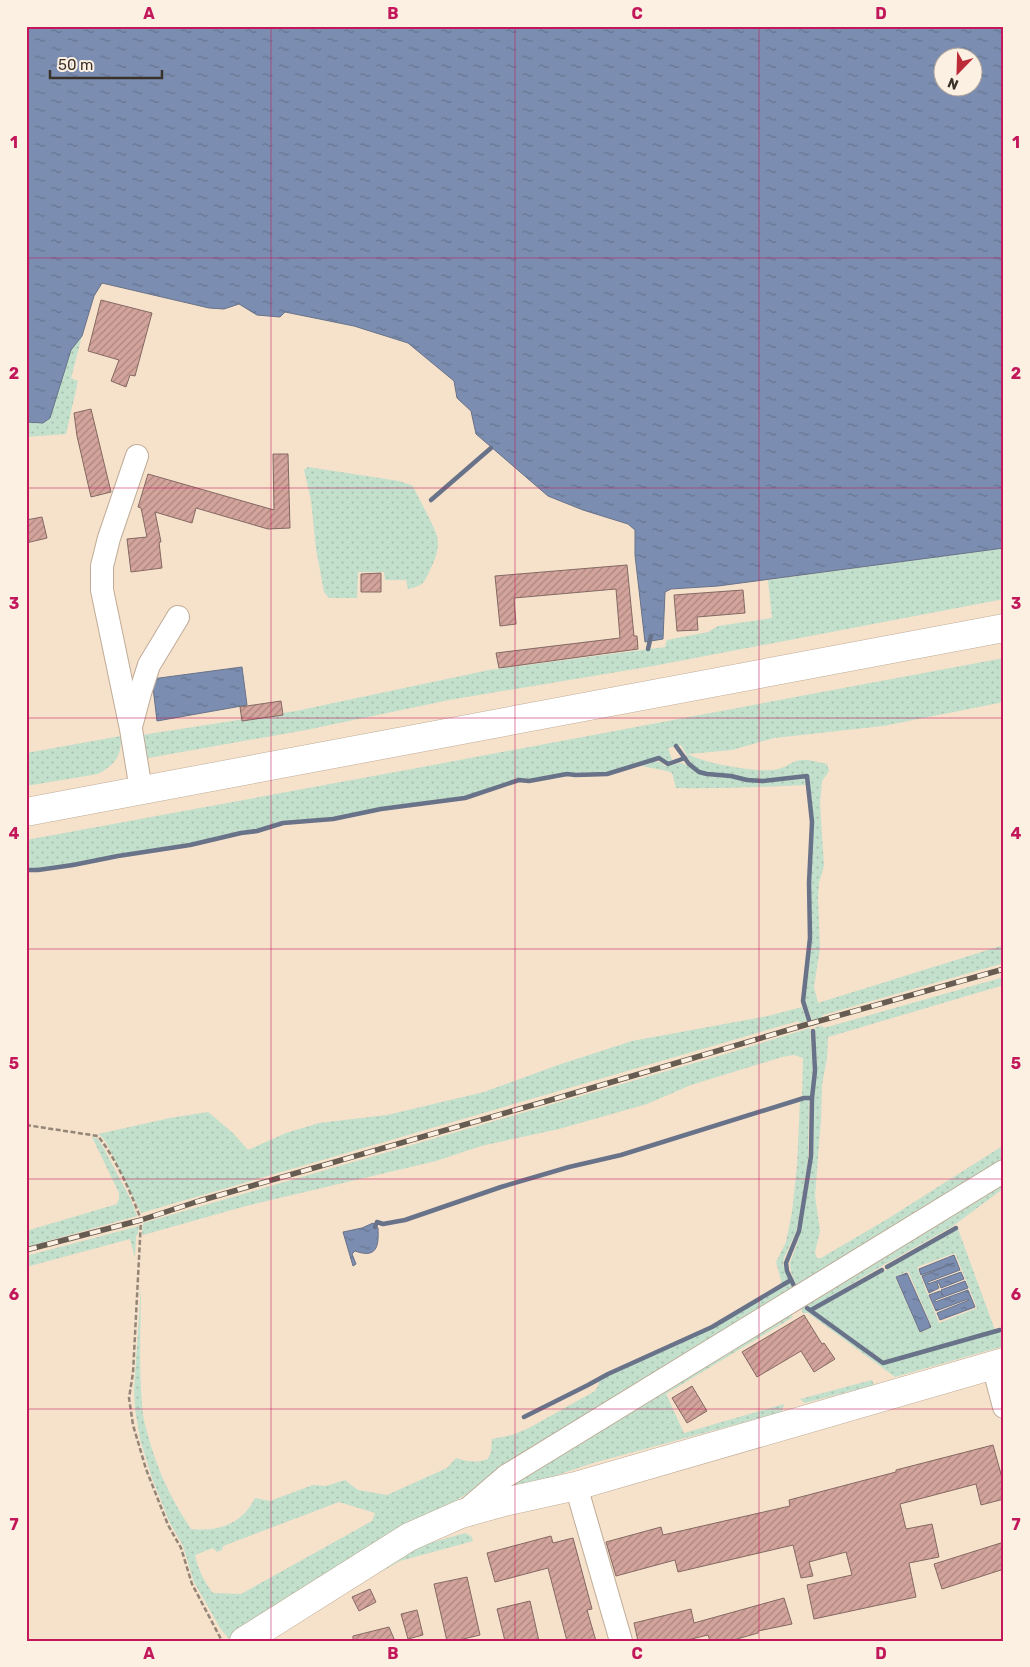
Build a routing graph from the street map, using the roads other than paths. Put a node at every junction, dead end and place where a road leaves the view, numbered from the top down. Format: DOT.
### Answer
graph roads {
  1 [pos="137,456"];
  2 [pos="178,617"];
  3 [pos="1004,628"];
  4 [pos="131,729"];
  5 [pos="141,790"];
  6 [pos="26,812"];
  7 [pos="1004,1171"];
  8 [pos="998,1364"];
  9 [pos="1004,1407"];
  10 [pos="576,1486"];
  11 [pos="461,1514"];
  12 [pos="244,1641"];
  13 [pos="621,1641"];
  1 -- 4 [label="street"];
  2 -- 4 [label="street"];
  3 -- 5 [label="main road"];
  4 -- 5 [label="street"];
  5 -- 6 [label="main road"];
  7 -- 11 [label="street"];
  8 -- 9 [label="street"];
  8 -- 10 [label="main road"];
  10 -- 11 [label="main road"];
  10 -- 13 [label="street"];
  11 -- 12 [label="main road"];
}
